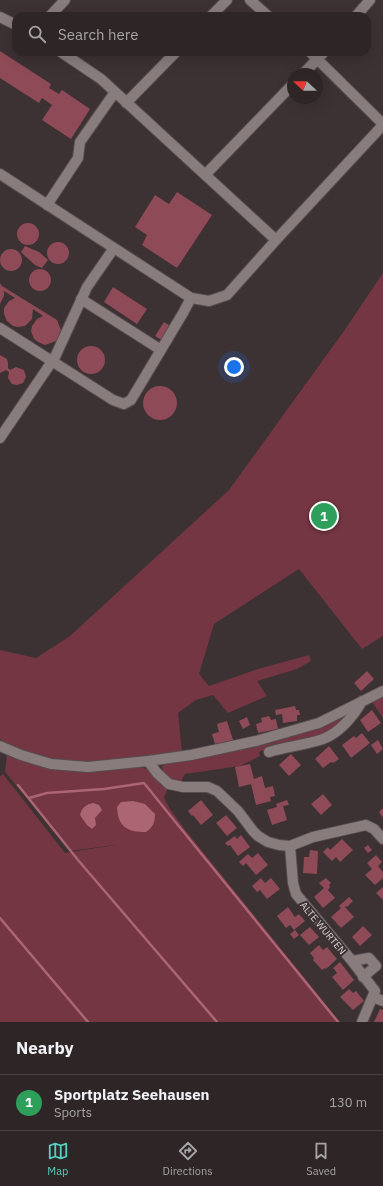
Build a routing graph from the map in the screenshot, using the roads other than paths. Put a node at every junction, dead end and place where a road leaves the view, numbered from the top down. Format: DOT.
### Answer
graph roads {
  1 [pos="65,0"];
  2 [pos="227,0"];
  3 [pos="250,0"];
  4 [pos="370,0"];
  5 [pos="54,12"];
  6 [pos="215,12"];
  7 [pos="264,12"];
  8 [pos="360,12"];
  9 [pos="0,17"];
  10 [pos="12,23"];
  11 [pos="67,56"];
  12 [pos="172,56"];
  13 [pos="321,56"];
  14 [pos="309,68"];
  15 [pos="287,90"];
  16 [pos="114,92"];
  17 [pos="126,103"];
  18 [pos="383,124"];
  19 [pos="0,174"];
  20 [pos="205,175"];
  21 [pos="47,205"];
  22 [pos="276,240"];
  23 [pos="114,248"];
  24 [pos="191,298"];
  25 [pos="81,299"];
  26 [pos="0,328"];
  27 [pos="161,350"];
  28 [pos="52,360"];
  29 [pos="0,438"];
  30 [pos="383,691"];
  31 [pos="362,701"];
  32 [pos="0,746"];
  33 [pos="269,752"];
  34 [pos="148,761"];
  35 [pos="383,839"];
  36 [pos="290,846"];
  37 [pos="352,961"];
  38 [pos="363,977"];
  39 [pos="373,997"];
  40 [pos="383,1001"];
  41 [pos="362,1022"];
  1 -- 5 [label="street"];
  2 -- 6 [label="street"];
  3 -- 7 [label="street"];
  4 -- 8 [label="street"];
  9 -- 10 [label="street"];
  11 -- 16 [label="street"];
  12 -- 17 [label="street"];
  13 -- 14 [label="street"];
  13 -- 18 [label="street"];
  15 -- 20 [label="street"];
  16 -- 17 [label="street"];
  16 -- 21 [label="street"];
  17 -- 20 [label="street"];
  18 -- 22 [label="street"];
  19 -- 21 [label="street"];
  20 -- 22 [label="street"];
  21 -- 23 [label="street"];
  22 -- 24 [label="street"];
  23 -- 24 [label="street"];
  23 -- 25 [label="street"];
  24 -- 27 [label="street"];
  25 -- 27 [label="street"];
  25 -- 28 [label="street"];
  26 -- 28 [label="street"];
  27 -- 28 [label="street"];
  28 -- 29 [label="street"];
  30 -- 31 [label="street"];
  31 -- 33 [label="street"];
  31 -- 34 [label="street"];
  32 -- 34 [label="street"];
  34 -- 36 [label="street"];
  35 -- 36 [label="street"];
  36 -- 37 [label="street, ALTE WURTEN"];
  37 -- 38 [label="street, ALTE WURTEN"];
  37 -- 38 [label="street, ALTE WURTEN"];
  38 -- 39 [label="street, ALTE WURTEN"];
  39 -- 40 [label="street"];
  39 -- 41 [label="street"];
}
